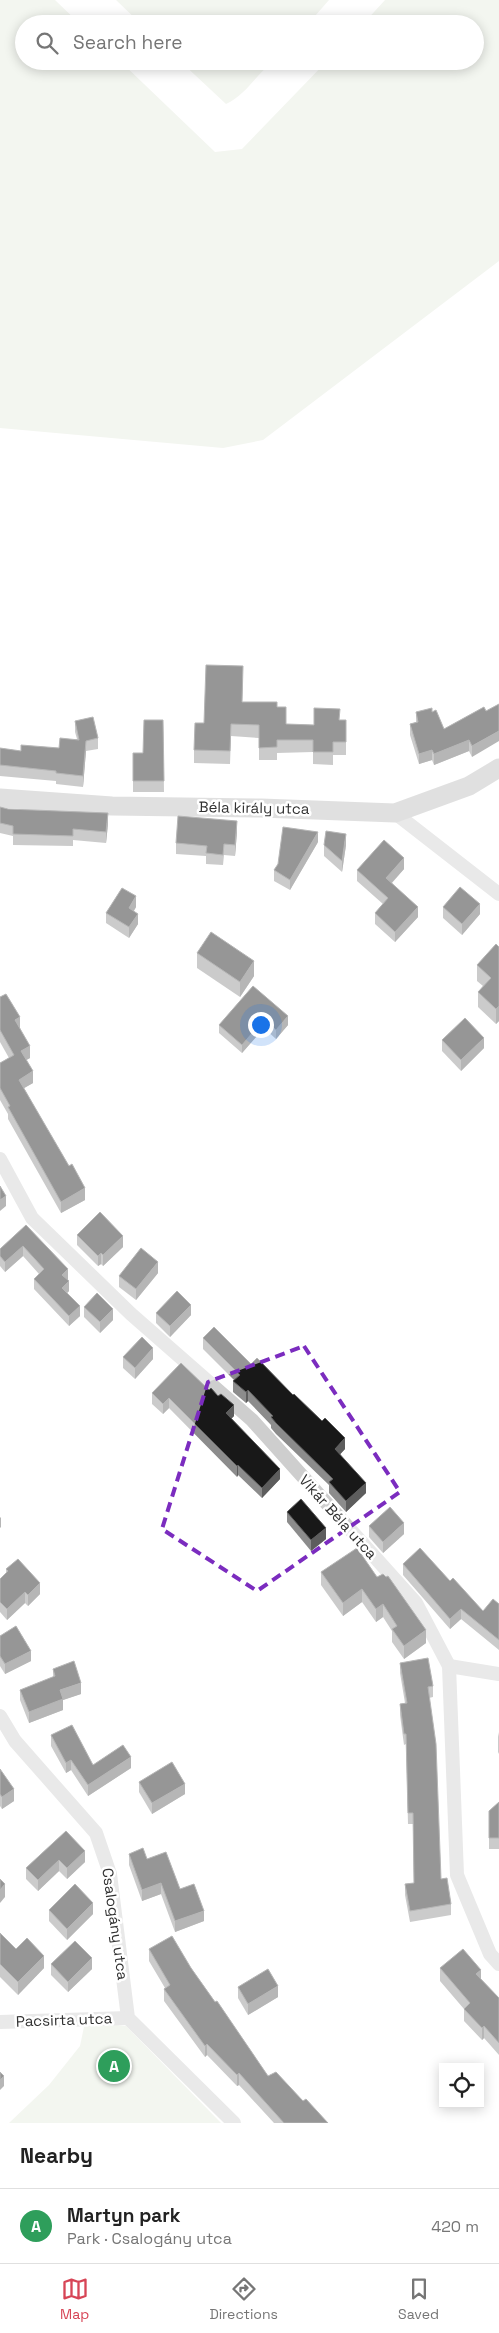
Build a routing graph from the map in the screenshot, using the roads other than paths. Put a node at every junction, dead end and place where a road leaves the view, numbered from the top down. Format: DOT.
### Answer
graph roads {
  1 [pos="499,768"];
  2 [pos="0,798"];
  3 [pos="395,813"];
  4 [pos="499,894"];
  5 [pos="0,1159"];
  6 [pos="449,1666"];
  7 [pos="499,1674"];
  8 [pos="0,1716"];
  9 [pos="499,1964"];
  10 [pos="128,2018"];
  11 [pos="0,2022"];
  12 [pos="234,2123"];
  1 -- 3 [label="street, Béla király utca"];
  2 -- 3 [label="street, Béla király utca"];
  3 -- 4 [label="street"];
  5 -- 6 [label="street, Vikár Béla utca"];
  6 -- 7 [label="street"];
  6 -- 9 [label="street, Vikár Béla utca"];
  8 -- 10 [label="street, Csalogány utca"];
  10 -- 11 [label="street, Pacsirta utca"];
  10 -- 12 [label="street"];
}
